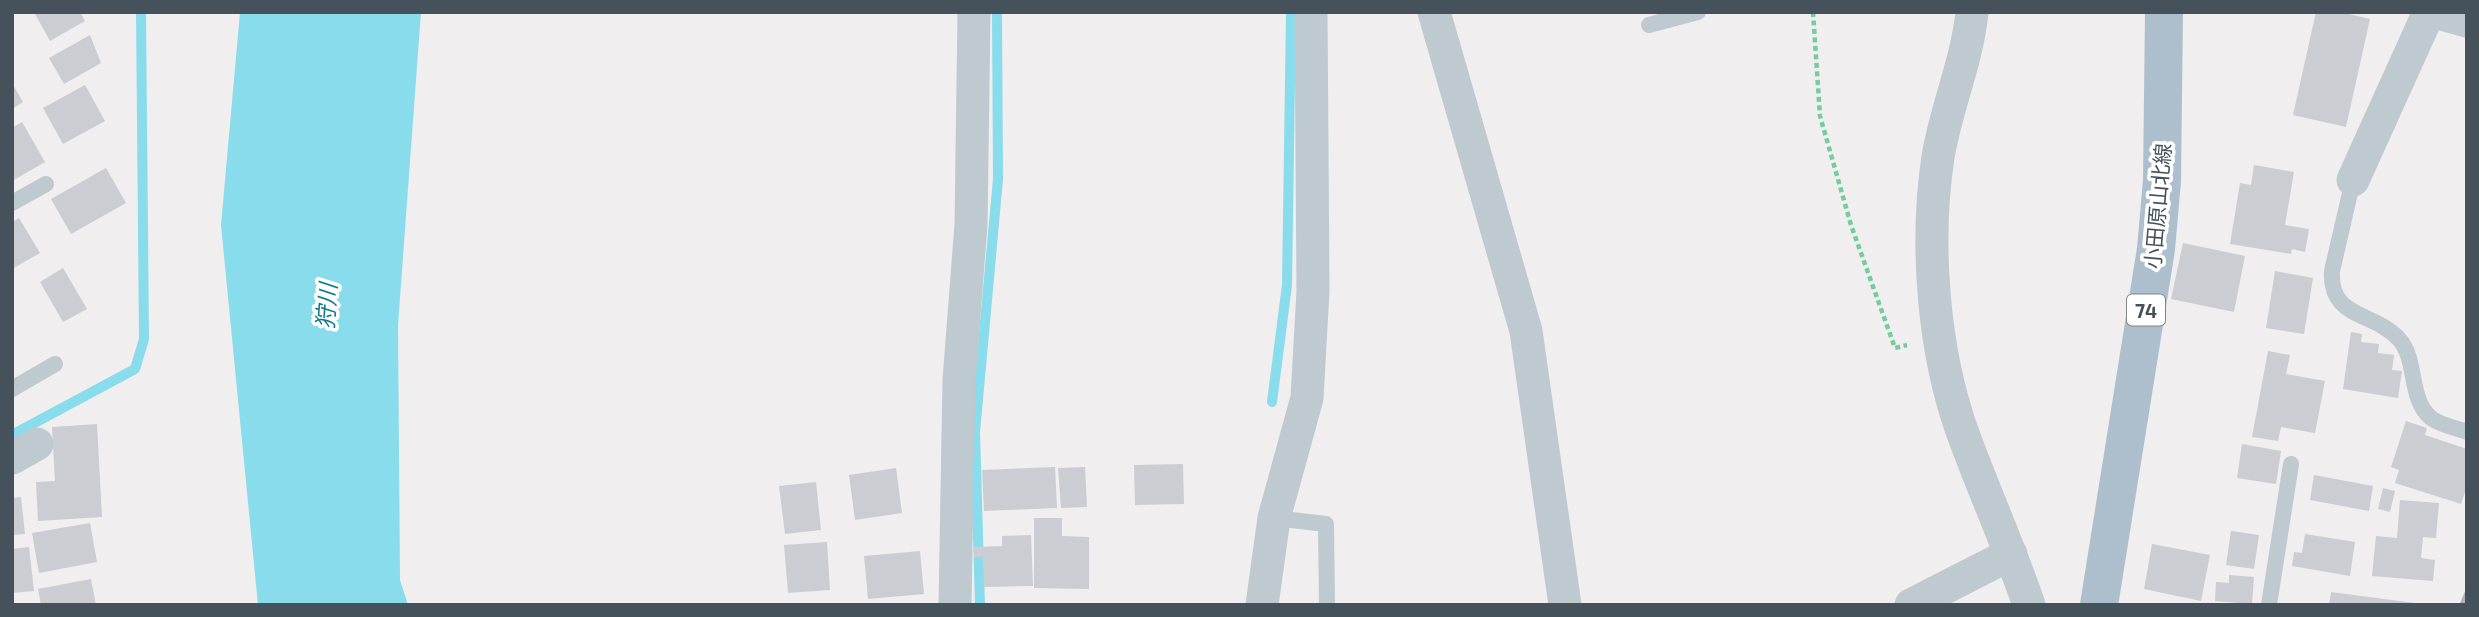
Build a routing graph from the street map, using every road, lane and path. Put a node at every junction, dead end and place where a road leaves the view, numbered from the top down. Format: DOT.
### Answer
graph roads {
  1 [pos="974,12"];
  2 [pos="1311,12"];
  3 [pos="1434,12"];
  4 [pos="1698,12"];
  5 [pos="1813,12"];
  6 [pos="1972,12"];
  7 [pos="2164,12"];
  8 [pos="2429,12"];
  9 [pos="2435,12"];
  10 [pos="2467,21"];
  11 [pos="1649,25"];
  12 [pos="2353,180"];
  13 [pos="46,184"];
  14 [pos="12,203"];
  15 [pos="1939,339"];
  16 [pos="55,364"];
  17 [pos="12,389"];
  18 [pos="2467,432"];
  19 [pos="2291,464"];
  20 [pos="1274,518"];
  21 [pos="2011,554"];
  22 [pos="955,605"];
  23 [pos="1262,605"];
  24 [pos="1327,605"];
  25 [pos="1565,605"];
  26 [pos="1911,605"];
  27 [pos="2029,605"];
  28 [pos="2099,605"];
  29 [pos="2270,605"];
  1 -- 22 [label="street"];
  2 -- 20 [label="street"];
  3 -- 25 [label="street"];
  4 -- 11 [label="lane"];
  5 -- 15 [label="path"];
  6 -- 15 [label="street"];
  7 -- 28 [label="main road, 小田原山北線 / 74"];
  8 -- 12 [label="street"];
  9 -- 10 [label="street"];
  12 -- 18 [label="lane"];
  13 -- 14 [label="lane"];
  15 -- 21 [label="street"];
  16 -- 17 [label="lane"];
  19 -- 29 [label="lane"];
  20 -- 23 [label="street"];
  20 -- 24 [label="lane"];
  21 -- 26 [label="street"];
  21 -- 27 [label="street"];
}
